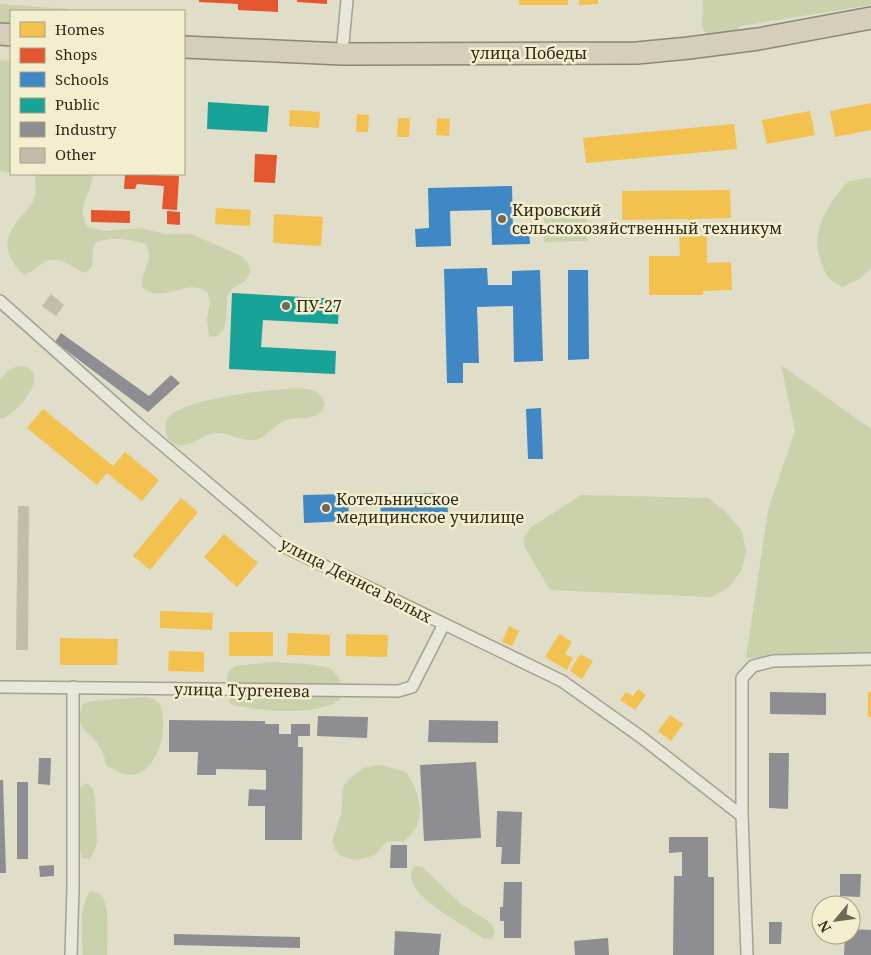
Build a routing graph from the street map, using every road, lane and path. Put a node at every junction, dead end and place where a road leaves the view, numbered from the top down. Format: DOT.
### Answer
graph roads {
  1 [pos="347,0"];
  2 [pos="871,18"];
  3 [pos="185,47"];
  4 [pos="342,54"];
  5 [pos="0,301"];
  6 [pos="444,624"];
  7 [pos="871,659"];
  8 [pos="0,687"];
  9 [pos="73,688"];
  10 [pos="742,816"];
  11 [pos="71,955"];
  12 [pos="747,955"];
  1 -- 4 [label="street"];
  2 -- 4 [label="highway, улица Победы"];
  3 -- 4 [label="highway, улица Победы"];
  5 -- 6 [label="street, улица Дениса Белых"];
  6 -- 9 [label="street, улица Тургенева"];
  6 -- 10 [label="street, улица Дениса Белых"];
  7 -- 10 [label="street"];
  8 -- 9 [label="street, улица Тургенева"];
  9 -- 11 [label="street"];
  10 -- 12 [label="street"];
}
